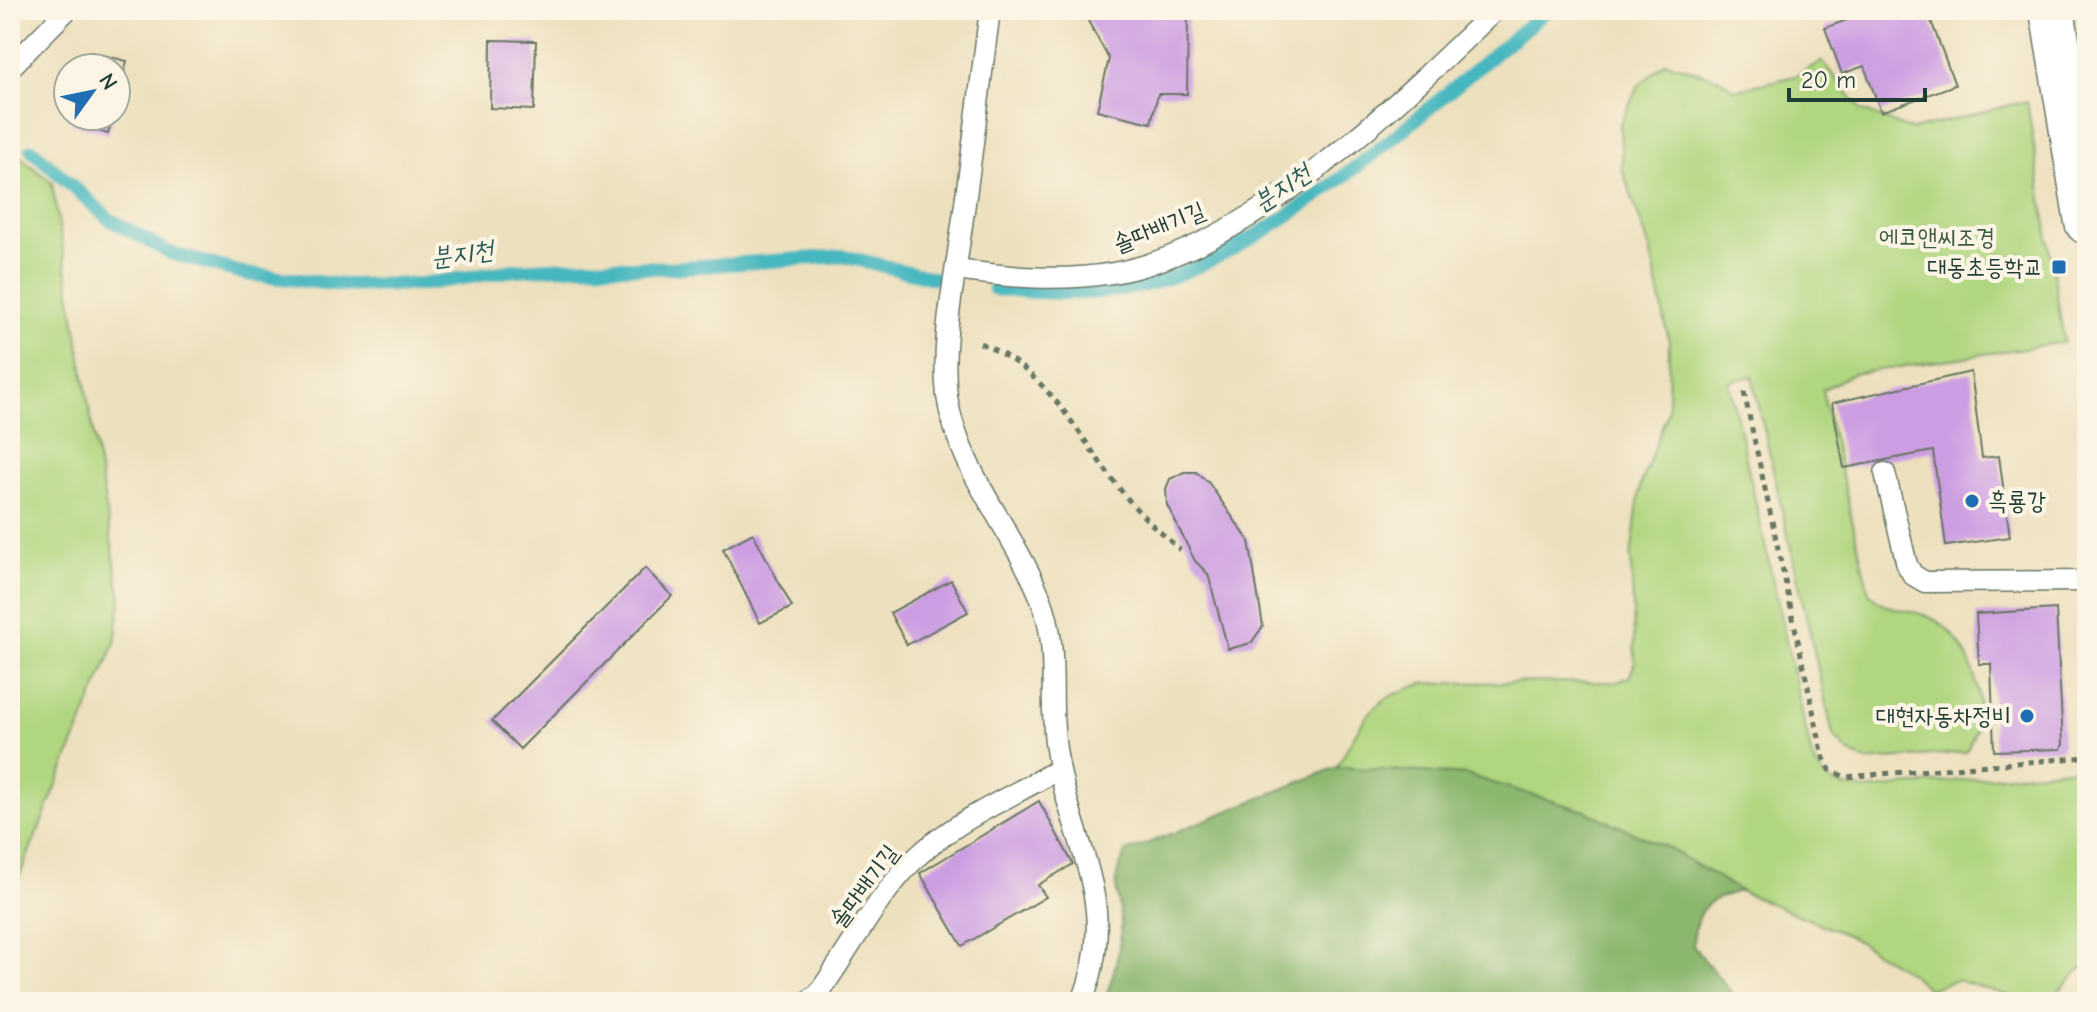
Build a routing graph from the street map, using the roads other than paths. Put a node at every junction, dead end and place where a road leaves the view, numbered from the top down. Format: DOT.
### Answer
graph roads {
  1 [pos="67,10"];
  2 [pos="990,10"];
  3 [pos="1495,10"];
  4 [pos="2052,10"];
  5 [pos="11,65"];
  6 [pos="2087,222"];
  7 [pos="956,270"];
  8 [pos="1885,473"];
  9 [pos="2087,581"];
  10 [pos="1059,769"];
  11 [pos="807,1002"];
  12 [pos="1082,1002"];
  1 -- 5 [label="lane"];
  2 -- 7 [label="lane"];
  3 -- 7 [label="lane, 솔따배기길"];
  4 -- 6 [label="main road"];
  7 -- 10 [label="lane"];
  8 -- 9 [label="lane"];
  10 -- 11 [label="lane, 솔따배기길"];
  10 -- 12 [label="lane"];
}
